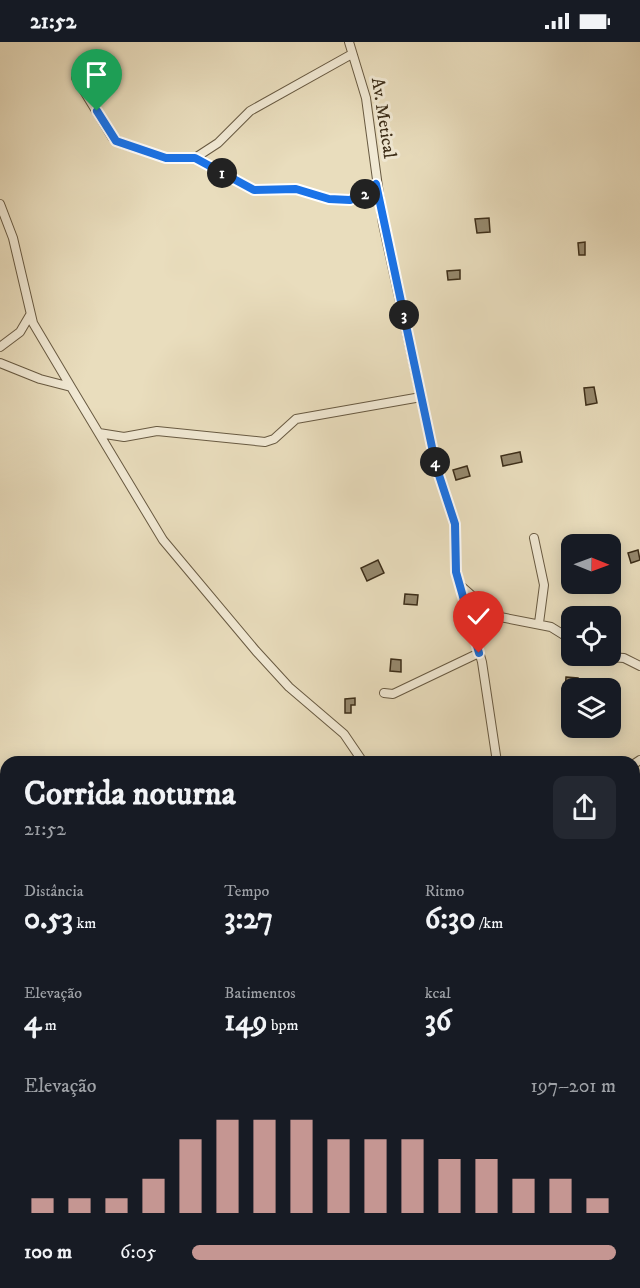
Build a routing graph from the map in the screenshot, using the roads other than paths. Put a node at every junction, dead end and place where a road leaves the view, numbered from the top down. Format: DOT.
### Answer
graph roads {
  1 [pos="349,42"];
  2 [pos="352,54"];
  3 [pos="76,78"];
  4 [pos="195,158"];
  5 [pos="376,184"];
  6 [pos="0,204"];
  7 [pos="30,314"];
  8 [pos="0,347"];
  9 [pos="0,363"];
  10 [pos="71,387"];
  11 [pos="421,397"];
  12 [pos="99,433"];
  13 [pos="534,538"];
  14 [pos="460,586"];
  15 [pos="495,616"];
  16 [pos="468,618"];
  17 [pos="485,618"];
  18 [pos="539,623"];
  19 [pos="472,632"];
  20 [pos="561,633"];
  21 [pos="479,653"];
  22 [pos="621,658"];
  23 [pos="640,666"];
  24 [pos="384,693"];
  25 [pos="359,756"];
  26 [pos="496,756"];
  1 -- 2 [label="street, Av. Metical"];
  2 -- 4 [label="street"];
  2 -- 5 [label="street, Av. Metical"];
  3 -- 4 [label="street"];
  4 -- 5 [label="street"];
  5 -- 11 [label="street, Av. Metical"];
  6 -- 7 [label="street"];
  7 -- 8 [label="street"];
  7 -- 10 [label="street"];
  9 -- 10 [label="street"];
  10 -- 12 [label="street"];
  11 -- 12 [label="street"];
  11 -- 14 [label="street, Av. Metical"];
  12 -- 25 [label="street"];
  13 -- 18 [label="street"];
  14 -- 15 [label="street"];
  14 -- 16 [label="street, Av. Metical"];
  15 -- 17 [label="street"];
  15 -- 18 [label="street"];
  16 -- 17 [label="street"];
  16 -- 19 [label="street, Av. Metical"];
  17 -- 19 [label="street"];
  18 -- 20 [label="street"];
  19 -- 21 [label="street, Av. Metical"];
  21 -- 24 [label="street"];
  21 -- 26 [label="street, Av. Metical"];
  22 -- 23 [label="street"];
}
